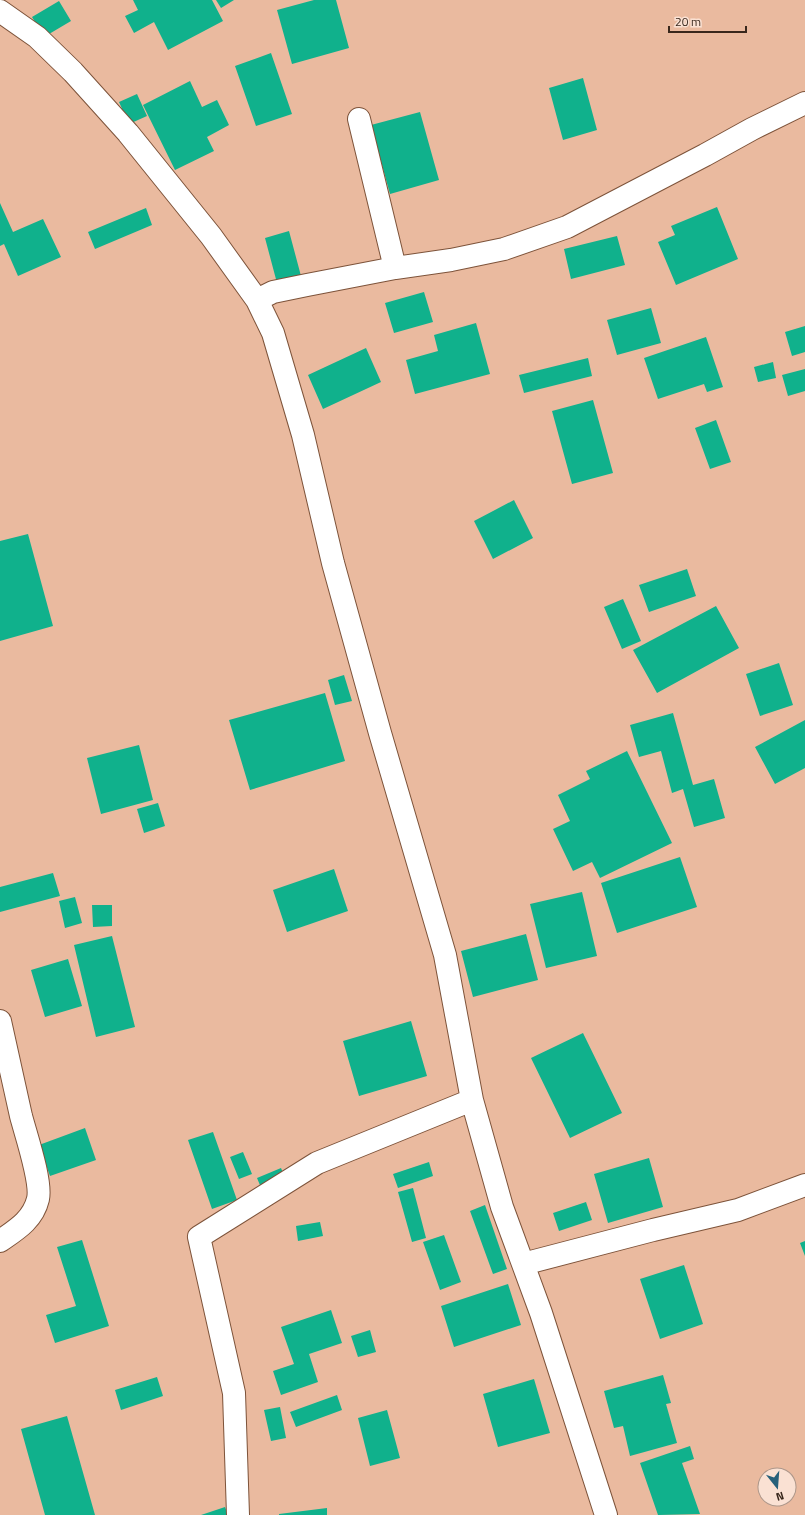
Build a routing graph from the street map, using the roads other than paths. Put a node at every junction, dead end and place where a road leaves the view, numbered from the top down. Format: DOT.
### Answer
graph roads {
  1 [pos="0,11"];
  2 [pos="805,103"];
  3 [pos="359,119"];
  4 [pos="395,268"];
  5 [pos="257,300"];
  6 [pos="0,1021"];
  7 [pos="472,1100"];
  8 [pos="805,1185"];
  9 [pos="0,1241"];
  10 [pos="523,1264"];
  11 [pos="238,1515"];
  12 [pos="606,1515"];
  1 -- 5 [label="street"];
  2 -- 4 [label="street"];
  3 -- 4 [label="street"];
  4 -- 5 [label="street"];
  5 -- 7 [label="street"];
  6 -- 9 [label="street"];
  7 -- 10 [label="street"];
  7 -- 11 [label="street"];
  8 -- 10 [label="street"];
  10 -- 12 [label="street"];
}
